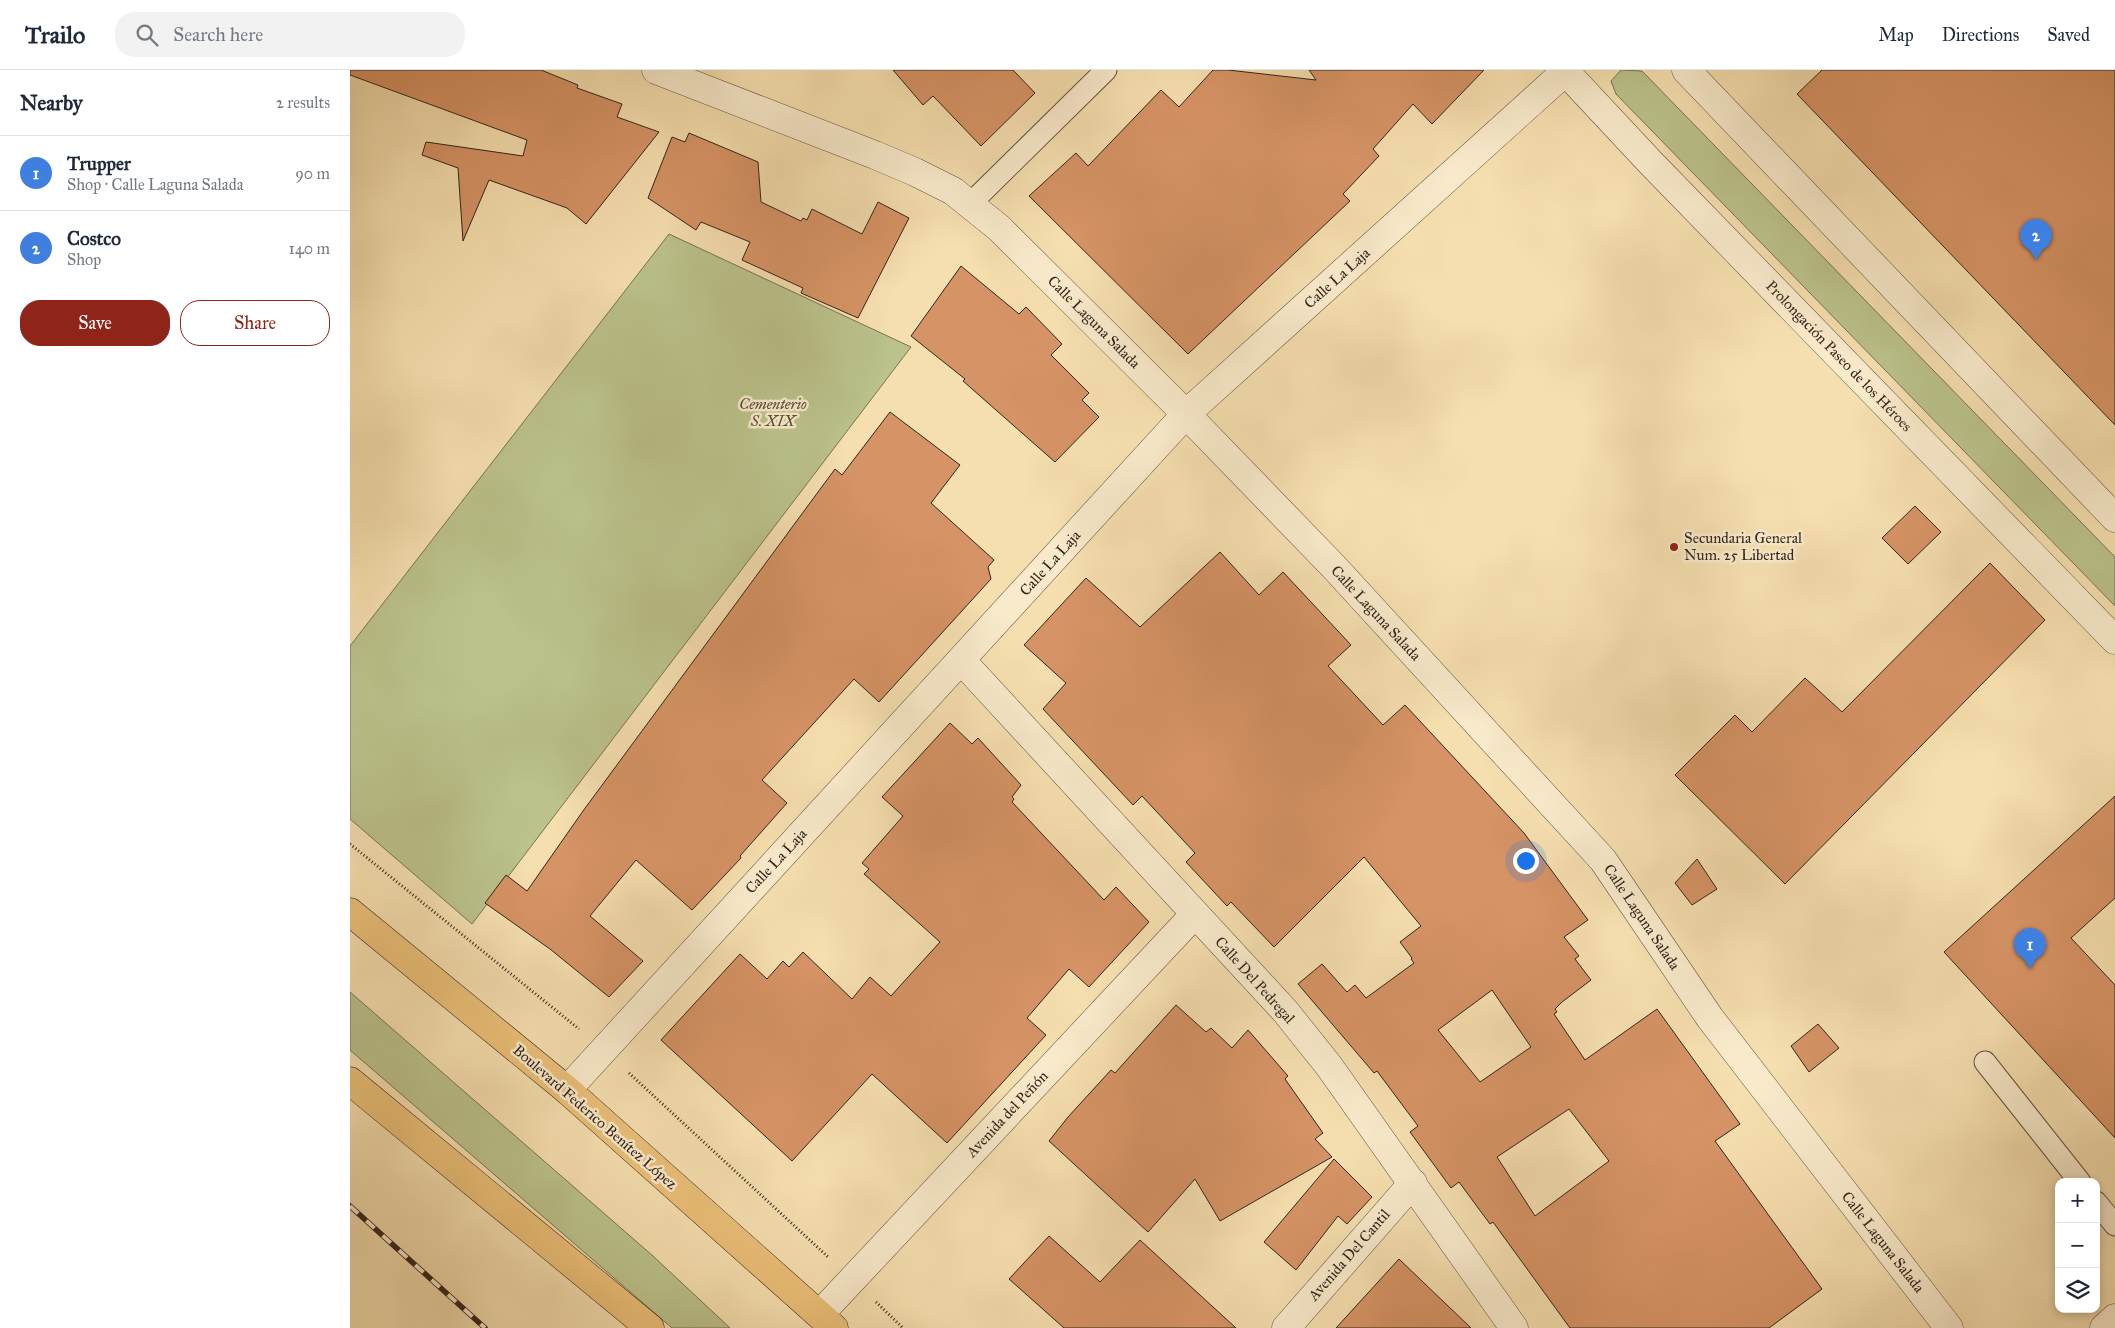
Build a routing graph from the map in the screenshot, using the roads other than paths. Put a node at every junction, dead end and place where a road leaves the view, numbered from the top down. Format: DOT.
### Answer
graph roads {
  1 [pos="656,70"];
  2 [pos="1106,70"];
  3 [pos="1566,70"];
  4 [pos="1686,70"];
  5 [pos="970,204"];
  6 [pos="1186,414"];
  7 [pos="2115,518"];
  8 [pos="2115,640"];
  9 [pos="961,660"];
  10 [pos="350,912"];
  11 [pos="1194,915"];
  12 [pos="1985,1062"];
  13 [pos="350,1080"];
  14 [pos="567,1090"];
  15 [pos="2077,1178"];
  16 [pos="1412,1183"];
  17 [pos="2100,1207"];
  18 [pos="2115,1225"];
  19 [pos="2115,1318"];
  20 [pos="827,1321"];
  21 [pos="650,1328"];
  22 [pos="1286,1328"];
  23 [pos="1514,1328"];
  24 [pos="1949,1328"];
  25 [pos="2104,1328"];
  1 -- 5 [label="street, Calle Laguna Salada"];
  2 -- 5 [label="lane"];
  3 -- 6 [label="street, Calle La Laja"];
  3 -- 8 [label="street, Prolongación Paseo de los Héroes"];
  4 -- 7 [label="street"];
  5 -- 6 [label="street, Calle Laguna Salada"];
  6 -- 9 [label="street, Calle La Laja"];
  6 -- 24 [label="street, Calle Laguna Salada"];
  9 -- 11 [label="street, Calle Del Pedregal"];
  9 -- 14 [label="street, Calle La Laja"];
  10 -- 14 [label="main road, Boulevard Federico Benítez López"];
  11 -- 16 [label="street, Calle Del Pedregal"];
  11 -- 20 [label="street, Avenida del Peñón"];
  12 -- 15 [label="lane"];
  13 -- 21 [label="main road"];
  14 -- 20 [label="main road, Boulevard Federico Benítez López"];
  16 -- 22 [label="street, Avenida Del Cantil"];
  16 -- 23 [label="street, Calle Del Pedregal"];
  17 -- 18 [label="lane"];
  19 -- 25 [label="street"];
}
